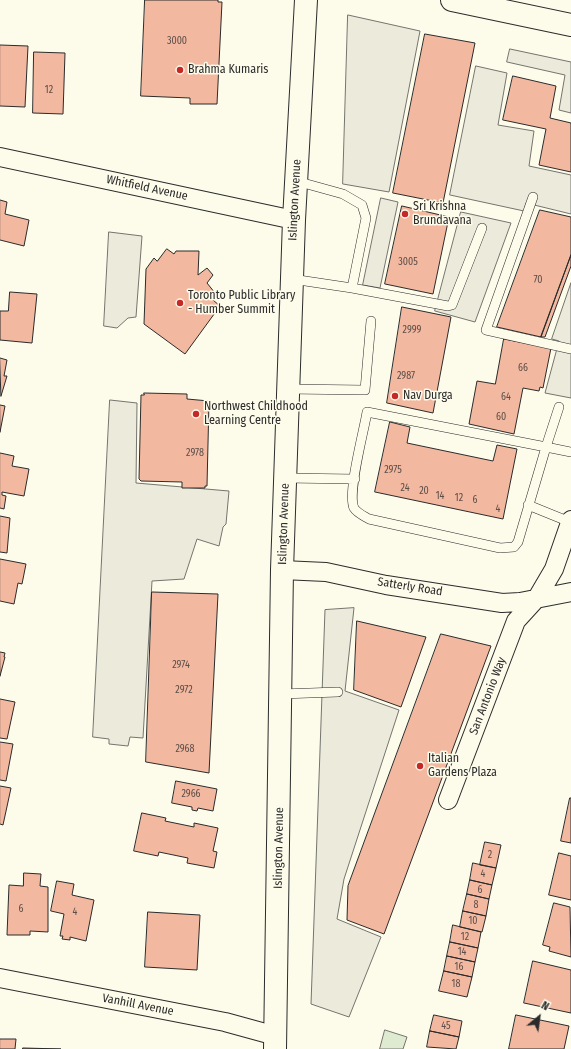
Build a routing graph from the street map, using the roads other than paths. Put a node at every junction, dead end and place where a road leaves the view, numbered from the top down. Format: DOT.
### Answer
graph roads {
  1 [pos="306,0"];
  2 [pos="452,0"];
  3 [pos="571,25"];
  4 [pos="0,157"];
  5 [pos="296,181"];
  6 [pos="533,197"];
  7 [pos="294,220"];
  8 [pos="482,228"];
  9 [pos="292,279"];
  10 [pos="352,288"];
  11 [pos="371,321"];
  12 [pos="571,349"];
  13 [pos="288,389"];
  14 [pos="560,407"];
  15 [pos="546,447"];
  16 [pos="571,452"];
  17 [pos="285,478"];
  18 [pos="355,479"];
  19 [pos="528,505"];
  20 [pos="571,521"];
  21 [pos="282,570"];
  22 [pos="571,592"];
  23 [pos="537,598"];
  24 [pos="338,692"];
  25 [pos="281,694"];
  26 [pos="448,800"];
  27 [pos="0,978"];
  28 [pos="275,1042"];
  1 -- 5 [label="main road, Islington Avenue"];
  2 -- 3 [label="main road"];
  4 -- 7 [label="street, Whitfield Avenue"];
  5 -- 7 [label="main road, Islington Avenue"];
  5 -- 10 [label="lane"];
  6 -- 12 [label="lane"];
  7 -- 9 [label="main road, Islington Avenue"];
  8 -- 10 [label="lane"];
  9 -- 10 [label="lane"];
  9 -- 13 [label="main road, Islington Avenue"];
  11 -- 13 [label="lane"];
  13 -- 17 [label="main road, Islington Avenue"];
  14 -- 15 [label="lane"];
  15 -- 16 [label="lane"];
  15 -- 18 [label="lane"];
  15 -- 19 [label="lane"];
  17 -- 18 [label="lane"];
  17 -- 21 [label="main road, Islington Avenue"];
  18 -- 19 [label="lane"];
  19 -- 20 [label="lane"];
  20 -- 23 [label="street, San Antonio Way"];
  21 -- 23 [label="street, Satterly Road"];
  21 -- 25 [label="main road, Islington Avenue"];
  22 -- 23 [label="street, Satterly Road"];
  23 -- 26 [label="street, San Antonio Way"];
  24 -- 25 [label="lane"];
  25 -- 28 [label="main road, Islington Avenue"];
  27 -- 28 [label="street, Vanhill Avenue"];
}
